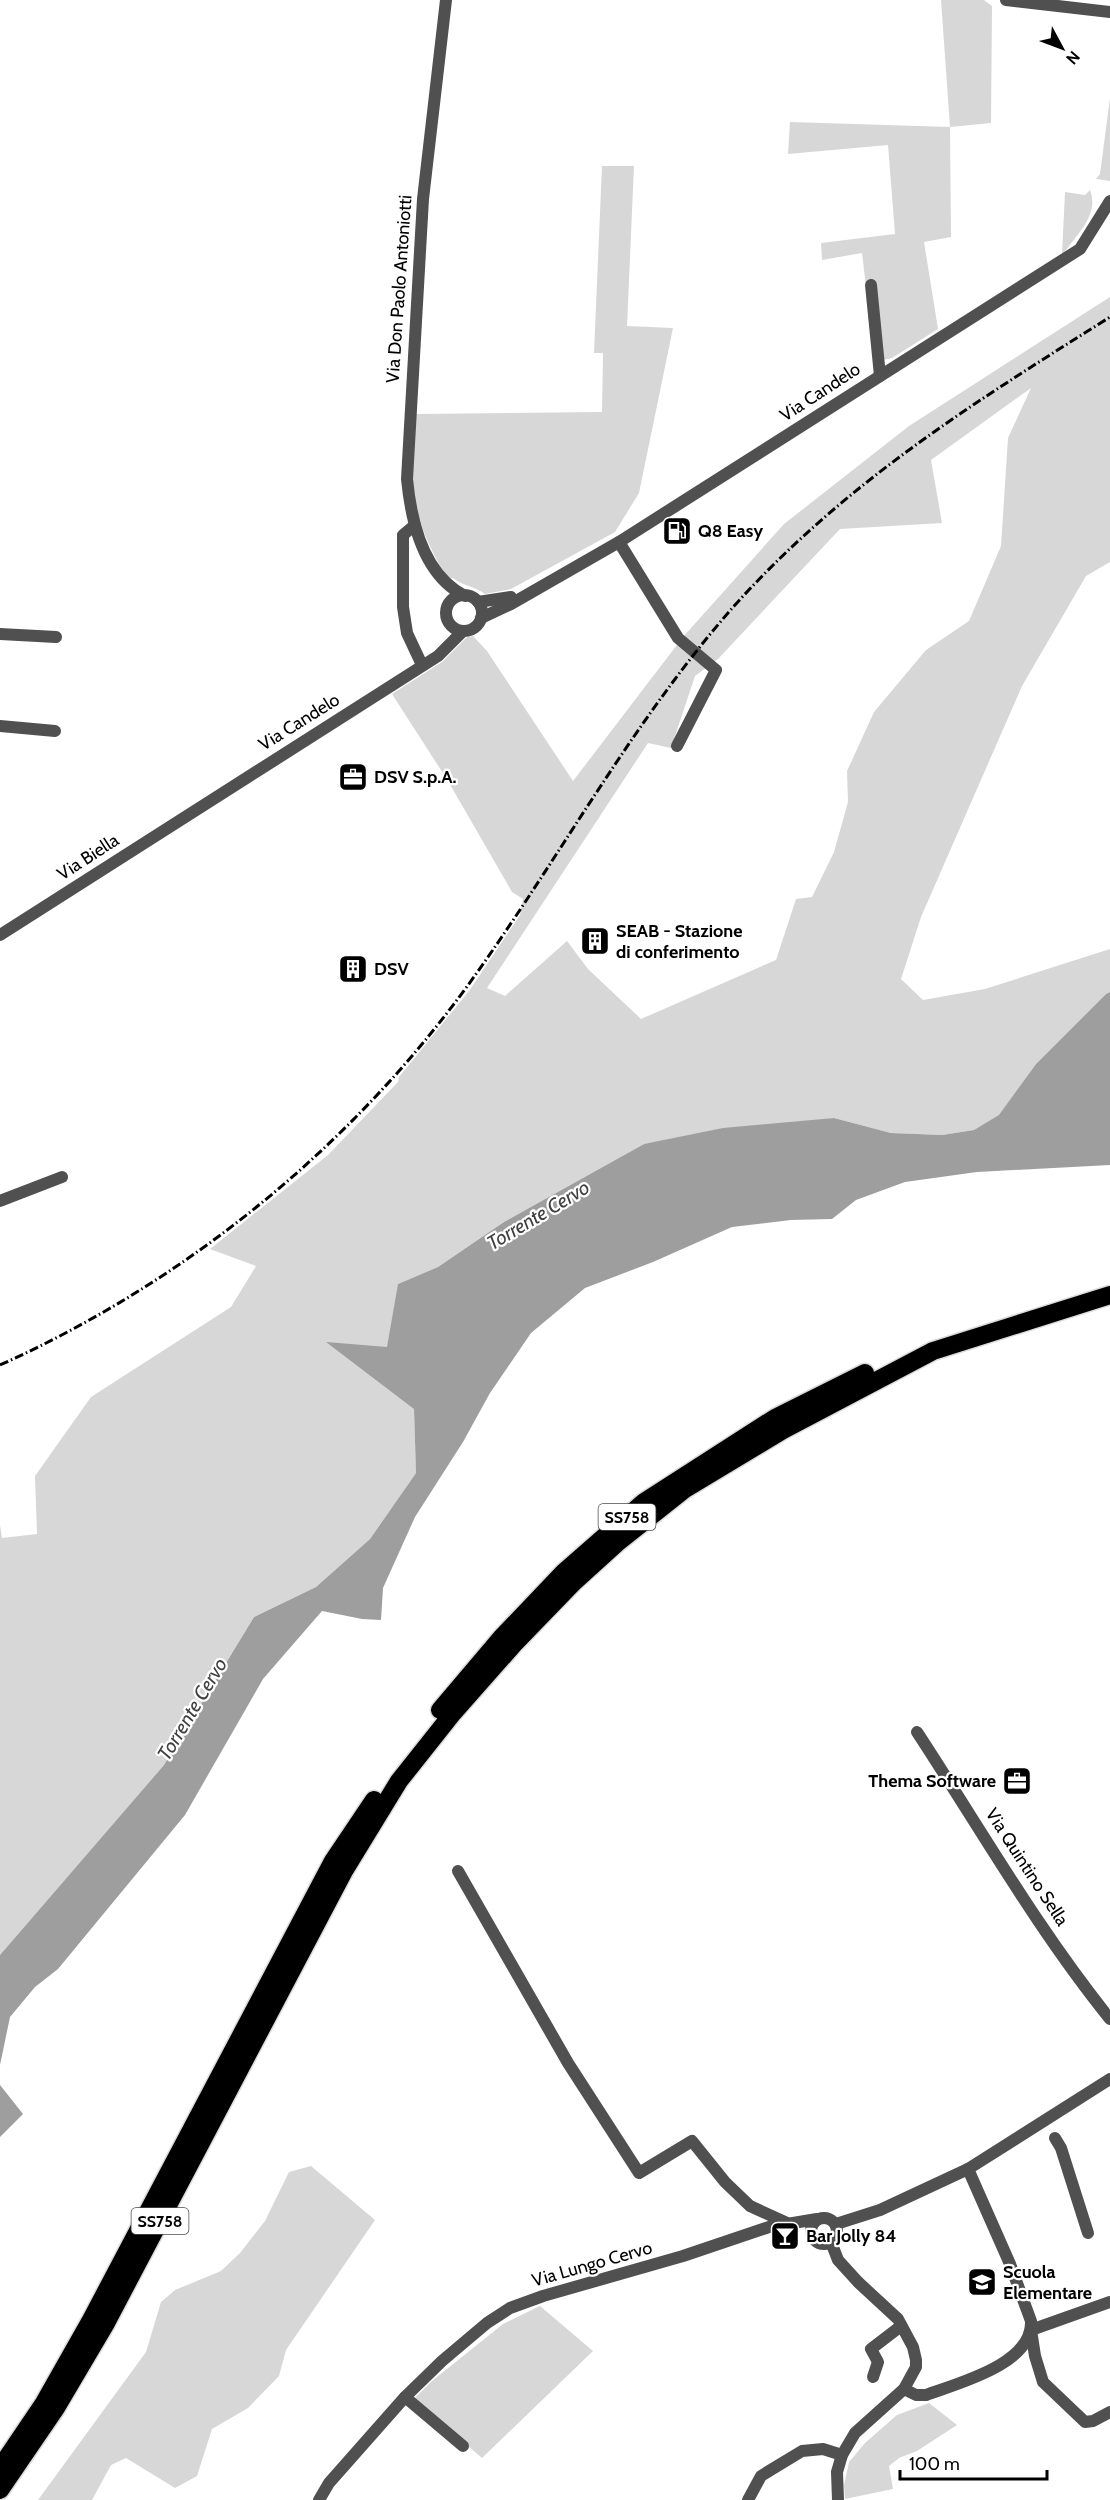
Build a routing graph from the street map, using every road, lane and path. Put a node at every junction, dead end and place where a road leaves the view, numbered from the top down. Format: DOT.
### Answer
graph roads {
  1 [pos="446,0"];
  2 [pos="1006,0"];
  3 [pos="1110,12"];
  4 [pos="1110,201"];
  5 [pos="871,285"];
  6 [pos="880,375"];
  7 [pos="407,528"];
  8 [pos="619,542"];
  9 [pos="438,576"];
  10 [pos="530,591"];
  11 [pos="465,596"];
  12 [pos="478,602"];
  13 [pos="448,605"];
  14 [pos="481,618"];
  15 [pos="447,620"];
  16 [pos="463,631"];
  17 [pos="0,634"];
  18 [pos="56,637"];
  19 [pos="422,665"];
  20 [pos="0,726"];
  21 [pos="55,731"];
  22 [pos="677,746"];
  23 [pos="195,809"];
  24 [pos="0,934"];
  25 [pos="62,1177"];
  26 [pos="0,1201"];
  27 [pos="1110,1282"];
  28 [pos="1110,1295"];
  29 [pos="917,1732"];
  30 [pos="458,1871"];
  31 [pos="1110,2019"];
  32 [pos="1110,2079"];
  33 [pos="1055,2138"];
  34 [pos="968,2169"];
  35 [pos="817,2219"];
  36 [pos="800,2221"];
  37 [pos="787,2223"];
  38 [pos="836,2224"];
  39 [pos="1088,2233"];
  40 [pos="812,2236"];
  41 [pos="831,2242"];
  42 [pos="1110,2302"];
  43 [pos="902,2326"];
  44 [pos="1031,2330"];
  45 [pos="873,2377"];
  46 [pos="904,2389"];
  47 [pos="405,2397"];
  48 [pos="1110,2412"];
  49 [pos="463,2446"];
  50 [pos="842,2455"];
  51 [pos="0,2468"];
  52 [pos="0,2490"];
  53 [pos="318,2500"];
  54 [pos="748,2500"];
  55 [pos="838,2500"];
  1 -- 7 [label="street, Via Don Paolo Antoniotti"];
  2 -- 3 [label="street"];
  4 -- 6 [label="street, Via Candelo"];
  5 -- 6 [label="street"];
  6 -- 8 [label="street, Via Candelo"];
  7 -- 9 [label="street, Via Don Paolo Antoniotti"];
  7 -- 19 [label="street"];
  8 -- 10 [label="street, Via Candelo"];
  8 -- 22 [label="street"];
  9 -- 11 [label="street, Via Don Paolo Antoniotti"];
  9 -- 13 [label="street, Via Don Paolo Antoniotti"];
  10 -- 12 [label="street, Via Candelo"];
  10 -- 14 [label="street, Via Candelo"];
  11 -- 12 [label="street"];
  11 -- 13 [label="street"];
  12 -- 14 [label="street"];
  13 -- 15 [label="street"];
  14 -- 16 [label="street"];
  15 -- 16 [label="street"];
  15 -- 19 [label="street, Via Candelo"];
  16 -- 19 [label="street, Via Candelo"];
  17 -- 18 [label="street"];
  19 -- 23 [label="street, Via Candelo"];
  20 -- 21 [label="street"];
  23 -- 24 [label="street, Via Biella"];
  25 -- 26 [label="street"];
  27 -- 51 [label="highway, SS758"];
  28 -- 52 [label="highway, SS758"];
  29 -- 31 [label="street, Via Quintino Sella"];
  30 -- 37 [label="street"];
  32 -- 34 [label="street"];
  33 -- 39 [label="street"];
  34 -- 38 [label="street"];
  34 -- 44 [label="street"];
  35 -- 36 [label="street, Via Lungo Cervo"];
  35 -- 38 [label="street"];
  35 -- 40 [label="street"];
  36 -- 37 [label="street, Via Lungo Cervo"];
  36 -- 40 [label="street"];
  37 -- 47 [label="street, Via Lungo Cervo"];
  38 -- 41 [label="street"];
  40 -- 41 [label="street"];
  41 -- 43 [label="street"];
  42 -- 44 [label="street"];
  43 -- 45 [label="street"];
  43 -- 46 [label="street"];
  44 -- 46 [label="street"];
  44 -- 48 [label="street"];
  46 -- 50 [label="street"];
  47 -- 49 [label="street"];
  47 -- 53 [label="street, Via Lungo Cervo"];
  50 -- 54 [label="street"];
  50 -- 55 [label="street"];
}
